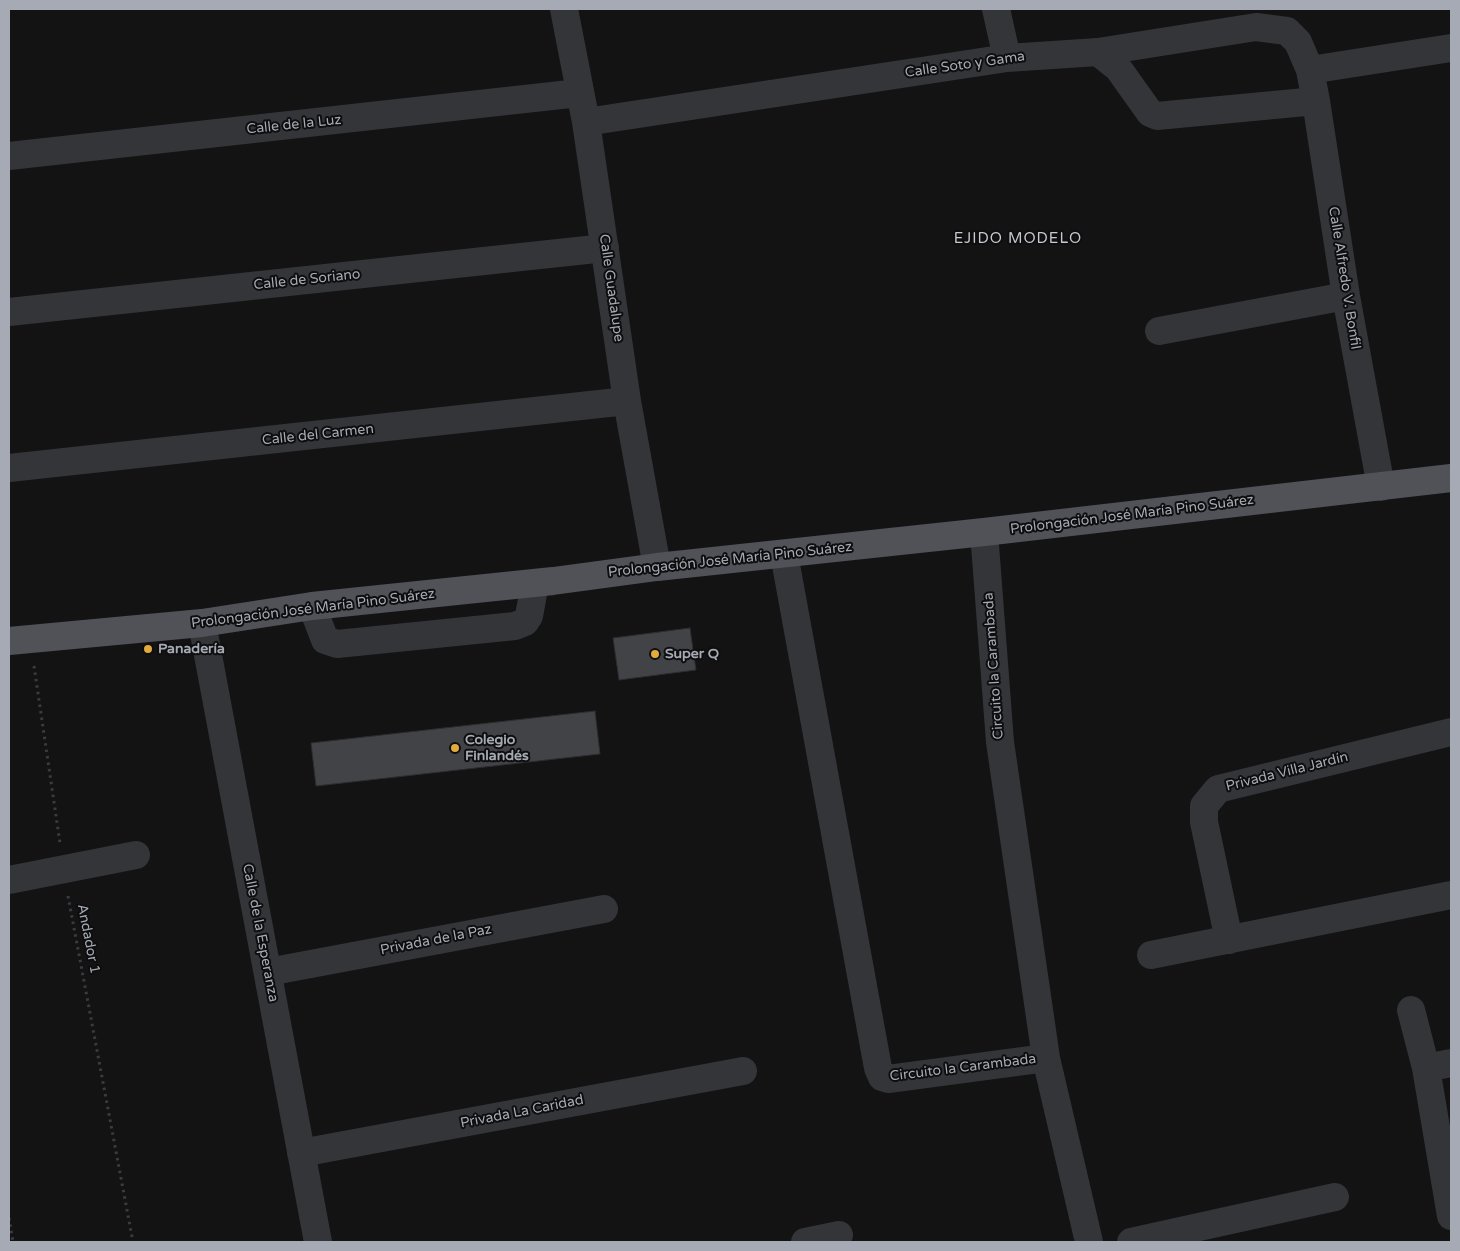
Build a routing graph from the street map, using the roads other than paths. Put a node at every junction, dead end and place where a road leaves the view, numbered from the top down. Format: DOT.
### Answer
graph roads {
  1 [pos="564,9"];
  2 [pos="996,9"];
  3 [pos="1451,48"];
  4 [pos="1098,52"];
  5 [pos="1007,58"];
  6 [pos="1310,70"];
  7 [pos="579,93"];
  8 [pos="1316,101"];
  9 [pos="586,122"];
  10 [pos="9,156"];
  11 [pos="605,248"];
  12 [pos="1346,296"];
  13 [pos="9,312"];
  14 [pos="1159,331"];
  15 [pos="627,401"];
  16 [pos="9,468"];
  17 [pos="1451,478"];
  18 [pos="1381,487"];
  19 [pos="984,532"];
  20 [pos="784,554"];
  21 [pos="657,567"];
  22 [pos="535,583"];
  23 [pos="312,606"];
  24 [pos="202,623"];
  25 [pos="19,640"];
  26 [pos="1451,732"];
  27 [pos="136,855"];
  28 [pos="9,880"];
  29 [pos="1451,895"];
  30 [pos="604,908"];
  31 [pos="1230,940"];
  32 [pos="1151,955"];
  33 [pos="268,972"];
  34 [pos="1411,1010"];
  35 [pos="1046,1058"];
  36 [pos="1439,1066"];
  37 [pos="743,1071"];
  38 [pos="301,1153"];
  39 [pos="1335,1197"];
  40 [pos="1451,1216"];
  41 [pos="839,1236"];
  42 [pos="318,1242"];
  43 [pos="805,1242"];
  44 [pos="1088,1242"];
  45 [pos="1131,1242"];
  1 -- 7 [label="street, Calle Guadalupe"];
  2 -- 5 [label="street"];
  3 -- 6 [label="street"];
  4 -- 5 [label="street, Calle Soto y Gama"];
  4 -- 6 [label="street, Calle Soto y Gama"];
  4 -- 8 [label="street"];
  5 -- 9 [label="street, Calle Soto y Gama"];
  6 -- 8 [label="street, Calle Alfredo V. Bonfil"];
  7 -- 9 [label="street, Calle Guadalupe"];
  7 -- 10 [label="street, Calle de la Luz"];
  8 -- 12 [label="street, Calle Alfredo V. Bonfil"];
  9 -- 11 [label="street, Calle Guadalupe"];
  11 -- 13 [label="street, Calle de Soriano"];
  11 -- 15 [label="street, Calle Guadalupe"];
  12 -- 14 [label="street"];
  12 -- 18 [label="street, Calle Alfredo V. Bonfil"];
  15 -- 16 [label="street, Calle del Carmen"];
  15 -- 21 [label="street, Calle Guadalupe"];
  17 -- 18 [label="main road, Prolongación José María Pino Suárez"];
  18 -- 19 [label="main road, Prolongación José María Pino Suárez"];
  19 -- 20 [label="main road, Prolongación José María Pino Suárez"];
  19 -- 35 [label="street, Circuito la Carambada"];
  20 -- 21 [label="main road, Prolongación José María Pino Suárez"];
  20 -- 35 [label="street, Circuito la Carambada"];
  21 -- 22 [label="main road, Prolongación José María Pino Suárez"];
  22 -- 23 [label="main road, Prolongación José María Pino Suárez"];
  22 -- 23 [label="street"];
  23 -- 24 [label="main road, Prolongación José María Pino Suárez"];
  24 -- 25 [label="main road, Prolongación José María Pino Suárez"];
  24 -- 33 [label="street, Calle de la Esperanza"];
  26 -- 31 [label="street, Privada Villa Jardín"];
  27 -- 28 [label="street"];
  29 -- 31 [label="street"];
  30 -- 33 [label="street, Privada de la Paz"];
  31 -- 32 [label="street"];
  33 -- 38 [label="street, Calle de la Esperanza"];
  34 -- 36 [label="street"];
  35 -- 44 [label="street"];
  36 -- 40 [label="street"];
  37 -- 38 [label="street, Privada La Caridad"];
  38 -- 42 [label="street, Calle de la Esperanza"];
  39 -- 45 [label="street"];
  41 -- 43 [label="street"];
}
